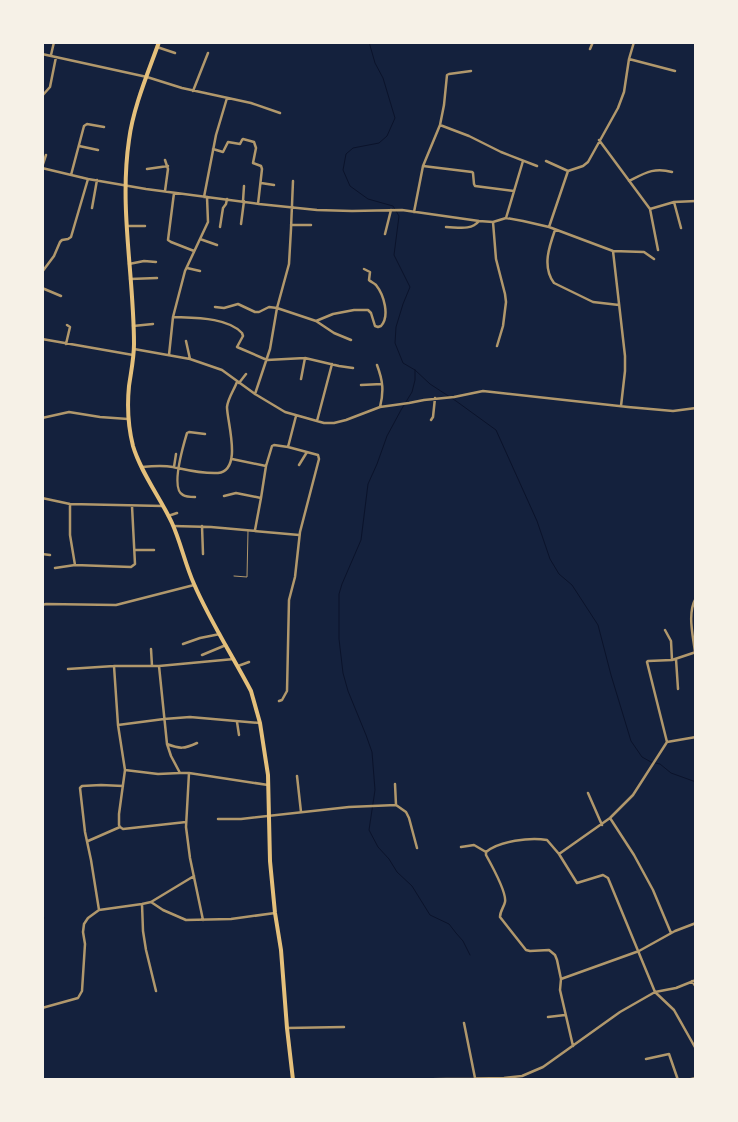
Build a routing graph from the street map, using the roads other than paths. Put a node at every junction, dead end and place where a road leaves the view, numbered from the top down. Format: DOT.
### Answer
graph roads {
  1 [pos="54,42"];
  2 [pos="159,42"];
  3 [pos="593,42"];
  4 [pos="634,42"];
  5 [pos="157,48"];
  6 [pos="590,49"];
  7 [pos="175,53"];
  8 [pos="208,53"];
  9 [pos="42,54"];
  10 [pos="51,55"];
  11 [pos="56,57"];
  12 [pos="629,60"];
  13 [pos="471,71"];
  14 [pos="675,71"];
  15 [pos="147,77"];
  16 [pos="193,91"];
  17 [pos="42,96"];
  18 [pos="227,98"];
  19 [pos="280,113"];
  20 [pos="440,125"];
  21 [pos="104,127"];
  22 [pos="599,140"];
  23 [pos="80,146"];
  24 [pos="213,149"];
  25 [pos="98,150"];
  26 [pos="46,155"];
  27 [pos="165,160"];
  28 [pos="523,161"];
  29 [pos="546,161"];
  30 [pos="168,166"];
  31 [pos="423,166"];
  32 [pos="538,166"];
  33 [pos="42,168"];
  34 [pos="147,169"];
  35 [pos="568,172"];
  36 [pos="672,172"];
  37 [pos="71,175"];
  38 [pos="88,179"];
  39 [pos="97,180"];
  40 [pos="293,181"];
  41 [pos="629,181"];
  42 [pos="261,183"];
  43 [pos="125,185"];
  44 [pos="274,185"];
  45 [pos="244,186"];
  46 [pos="514,191"];
  47 [pos="165,192"];
  48 [pos="174,193"];
  49 [pos="206,197"];
  50 [pos="227,199"];
  51 [pos="243,201"];
  52 [pos="696,201"];
  53 [pos="674,202"];
  54 [pos="258,204"];
  55 [pos="292,207"];
  56 [pos="92,208"];
  57 [pos="650,209"];
  58 [pos="392,210"];
  59 [pos="414,212"];
  60 [pos="506,218"];
  61 [pos="479,221"];
  62 [pos="493,222"];
  63 [pos="241,224"];
  64 [pos="291,224"];
  65 [pos="127,226"];
  66 [pos="145,226"];
  67 [pos="311,226"];
  68 [pos="220,227"];
  69 [pos="446,227"];
  70 [pos="549,227"];
  71 [pos="681,228"];
  72 [pos="555,230"];
  73 [pos="385,234"];
  74 [pos="200,239"];
  75 [pos="217,245"];
  76 [pos="658,250"];
  77 [pos="194,251"];
  78 [pos="613,251"];
  79 [pos="654,259"];
  80 [pos="156,262"];
  81 [pos="129,264"];
  82 [pos="187,268"];
  83 [pos="364,270"];
  84 [pos="200,271"];
  85 [pos="42,272"];
  86 [pos="157,278"];
  87 [pos="130,279"];
  88 [pos="42,288"];
  89 [pos="60,296"];
  90 [pos="619,305"];
  91 [pos="215,307"];
  92 [pos="277,308"];
  93 [pos="174,317"];
  94 [pos="316,321"];
  95 [pos="153,324"];
  96 [pos="67,325"];
  97 [pos="133,326"];
  98 [pos="42,339"];
  99 [pos="351,340"];
  100 [pos="186,341"];
  101 [pos="66,344"];
  102 [pos="497,346"];
  103 [pos="134,349"];
  104 [pos="133,355"];
  105 [pos="169,355"];
  106 [pos="304,358"];
  107 [pos="190,359"];
  108 [pos="267,360"];
  109 [pos="332,364"];
  110 [pos="377,366"];
  111 [pos="353,368"];
  112 [pos="246,374"];
  113 [pos="301,379"];
  114 [pos="238,383"];
  115 [pos="382,384"];
  116 [pos="361,385"];
  117 [pos="254,394"];
  118 [pos="435,398"];
  119 [pos="621,406"];
  120 [pos="380,407"];
  121 [pos="696,408"];
  122 [pos="296,416"];
  123 [pos="42,418"];
  124 [pos="128,419"];
  125 [pos="431,420"];
  126 [pos="317,421"];
  127 [pos="205,434"];
  128 [pos="288,447"];
  129 [pos="306,452"];
  130 [pos="176,454"];
  131 [pos="232,458"];
  132 [pos="299,465"];
  133 [pos="266,466"];
  134 [pos="142,467"];
  135 [pos="174,467"];
  136 [pos="178,468"];
  137 [pos="224,496"];
  138 [pos="195,497"];
  139 [pos="42,498"];
  140 [pos="261,498"];
  141 [pos="70,504"];
  142 [pos="132,506"];
  143 [pos="163,506"];
  144 [pos="177,513"];
  145 [pos="168,516"];
  146 [pos="173,526"];
  147 [pos="202,526"];
  148 [pos="248,530"];
  149 [pos="254,530"];
  150 [pos="299,535"];
  151 [pos="135,550"];
  152 [pos="154,550"];
  153 [pos="42,554"];
  154 [pos="203,554"];
  155 [pos="50,555"];
  156 [pos="75,564"];
  157 [pos="55,568"];
  158 [pos="234,576"];
  159 [pos="194,584"];
  160 [pos="696,598"];
  161 [pos="42,605"];
  162 [pos="665,630"];
  163 [pos="220,634"];
  164 [pos="183,644"];
  165 [pos="226,645"];
  166 [pos="151,649"];
  167 [pos="695,652"];
  168 [pos="202,655"];
  169 [pos="234,659"];
  170 [pos="674,660"];
  171 [pos="249,662"];
  172 [pos="114,666"];
  173 [pos="152,666"];
  174 [pos="159,666"];
  175 [pos="238,666"];
  176 [pos="68,669"];
  177 [pos="678,689"];
  178 [pos="279,701"];
  179 [pos="696,718"];
  180 [pos="164,719"];
  181 [pos="237,722"];
  182 [pos="260,723"];
  183 [pos="118,725"];
  184 [pos="239,735"];
  185 [pos="696,737"];
  186 [pos="667,742"];
  187 [pos="197,743"];
  188 [pos="167,744"];
  189 [pos="125,770"];
  190 [pos="180,773"];
  191 [pos="189,773"];
  192 [pos="297,776"];
  193 [pos="395,784"];
  194 [pos="268,785"];
  195 [pos="123,786"];
  196 [pos="588,793"];
  197 [pos="396,805"];
  198 [pos="301,812"];
  199 [pos="269,815"];
  200 [pos="610,818"];
  201 [pos="218,819"];
  202 [pos="186,822"];
  203 [pos="602,825"];
  204 [pos="120,827"];
  205 [pos="88,841"];
  206 [pos="417,848"];
  207 [pos="461,848"];
  208 [pos="486,852"];
  209 [pos="559,854"];
  210 [pos="194,876"];
  211 [pos="150,902"];
  212 [pos="142,904"];
  213 [pos="99,910"];
  214 [pos="275,913"];
  215 [pos="203,920"];
  216 [pos="695,923"];
  217 [pos="672,933"];
  218 [pos="639,951"];
  219 [pos="561,978"];
  220 [pos="694,980"];
  221 [pos="696,988"];
  222 [pos="156,991"];
  223 [pos="655,992"];
  224 [pos="42,1008"];
  225 [pos="565,1015"];
  226 [pos="548,1017"];
  227 [pos="464,1023"];
  228 [pos="344,1027"];
  229 [pos="287,1028"];
  230 [pos="573,1046"];
  231 [pos="696,1049"];
  232 [pos="646,1059"];
  233 [pos="475,1078"];
  234 [pos="696,1078"];
  235 [pos="465,1079"];
  236 [pos="293,1080"];
  237 [pos="389,1080"];
  238 [pos="678,1080"];
  239 [pos="687,1080"];
  1 -- 10 [label="street"];
  2 -- 5 [label="main road"];
  3 -- 6 [label="street"];
  4 -- 12 [label="street"];
  5 -- 7 [label="street"];
  5 -- 15 [label="main road"];
  8 -- 16 [label="street"];
  9 -- 10 [label="street"];
  10 -- 11 [label="street"];
  11 -- 15 [label="street"];
  11 -- 17 [label="street"];
  12 -- 14 [label="street"];
  12 -- 22 [label="street"];
  13 -- 20 [label="street"];
  15 -- 16 [label="street"];
  15 -- 43 [label="main road"];
  16 -- 18 [label="street"];
  18 -- 19 [label="street"];
  18 -- 24 [label="street"];
  20 -- 28 [label="street"];
  20 -- 31 [label="street"];
  21 -- 23 [label="street"];
  22 -- 35 [label="street"];
  22 -- 41 [label="street"];
  23 -- 25 [label="street"];
  23 -- 37 [label="street"];
  24 -- 42 [label="street"];
  24 -- 49 [label="street"];
  26 -- 33 [label="street"];
  27 -- 30 [label="street"];
  28 -- 32 [label="street"];
  28 -- 46 [label="street"];
  29 -- 35 [label="street"];
  30 -- 34 [label="street"];
  30 -- 47 [label="street"];
  31 -- 46 [label="street"];
  31 -- 59 [label="street"];
  33 -- 37 [label="street"];
  35 -- 70 [label="street"];
  36 -- 41 [label="street"];
  37 -- 38 [label="street"];
  38 -- 39 [label="street"];
  38 -- 85 [label="street"];
  39 -- 43 [label="street"];
  39 -- 56 [label="street"];
  40 -- 55 [label="street"];
  41 -- 57 [label="street"];
  42 -- 44 [label="street"];
  42 -- 54 [label="street"];
  43 -- 47 [label="street"];
  43 -- 65 [label="main road"];
  45 -- 51 [label="street"];
  46 -- 60 [label="street"];
  47 -- 48 [label="street"];
  48 -- 49 [label="street"];
  48 -- 77 [label="street"];
  49 -- 50 [label="street"];
  49 -- 74 [label="street"];
  50 -- 51 [label="street"];
  50 -- 68 [label="street"];
  51 -- 54 [label="street"];
  51 -- 63 [label="street"];
  52 -- 53 [label="street"];
  53 -- 57 [label="street"];
  53 -- 71 [label="street"];
  54 -- 55 [label="street"];
  55 -- 58 [label="street"];
  55 -- 64 [label="street"];
  57 -- 76 [label="street"];
  58 -- 59 [label="street"];
  58 -- 73 [label="street"];
  59 -- 61 [label="street"];
  60 -- 62 [label="street"];
  60 -- 70 [label="street"];
  61 -- 62 [label="street"];
  61 -- 69 [label="street"];
  62 -- 102 [label="street"];
  64 -- 67 [label="street"];
  64 -- 92 [label="street"];
  65 -- 66 [label="street"];
  65 -- 81 [label="main road"];
  70 -- 72 [label="street"];
  72 -- 78 [label="street"];
  72 -- 90 [label="street"];
  74 -- 75 [label="street"];
  74 -- 77 [label="street"];
  77 -- 82 [label="street"];
  78 -- 79 [label="street"];
  78 -- 90 [label="street"];
  80 -- 81 [label="street"];
  81 -- 87 [label="main road"];
  82 -- 84 [label="street"];
  82 -- 93 [label="street"];
  83 -- 94 [label="street"];
  86 -- 87 [label="street"];
  87 -- 97 [label="main road"];
  88 -- 89 [label="street"];
  90 -- 119 [label="street"];
  91 -- 92 [label="street"];
  92 -- 94 [label="street"];
  92 -- 108 [label="street"];
  93 -- 105 [label="street"];
  93 -- 108 [label="street"];
  94 -- 99 [label="street"];
  95 -- 97 [label="street"];
  96 -- 101 [label="street"];
  97 -- 103 [label="main road"];
  98 -- 101 [label="street"];
  100 -- 107 [label="street"];
  101 -- 104 [label="street"];
  103 -- 104 [label="main road"];
  103 -- 105 [label="street"];
  104 -- 124 [label="main road"];
  105 -- 107 [label="street"];
  106 -- 108 [label="street"];
  106 -- 109 [label="street"];
  106 -- 113 [label="street"];
  107 -- 114 [label="street"];
  108 -- 117 [label="street"];
  109 -- 111 [label="street"];
  109 -- 126 [label="street"];
  110 -- 115 [label="street"];
  112 -- 114 [label="street"];
  114 -- 117 [label="street"];
  114 -- 131 [label="street"];
  115 -- 116 [label="street"];
  115 -- 120 [label="street"];
  117 -- 122 [label="street"];
  118 -- 119 [label="street"];
  118 -- 120 [label="street"];
  118 -- 125 [label="street"];
  119 -- 121 [label="street"];
  120 -- 126 [label="street"];
  122 -- 126 [label="street"];
  122 -- 128 [label="street"];
  123 -- 124 [label="street"];
  124 -- 134 [label="main road"];
  127 -- 136 [label="street"];
  128 -- 129 [label="street"];
  128 -- 133 [label="street"];
  129 -- 132 [label="street"];
  129 -- 150 [label="street"];
  130 -- 135 [label="street"];
  131 -- 133 [label="street"];
  131 -- 136 [label="street"];
  133 -- 140 [label="street"];
  134 -- 135 [label="street"];
  134 -- 143 [label="main road"];
  135 -- 136 [label="street"];
  136 -- 138 [label="street"];
  137 -- 140 [label="street"];
  139 -- 141 [label="street"];
  140 -- 149 [label="street"];
  141 -- 142 [label="street"];
  141 -- 156 [label="street"];
  142 -- 143 [label="street"];
  142 -- 151 [label="street"];
  143 -- 145 [label="main road"];
  144 -- 145 [label="street"];
  145 -- 146 [label="main road"];
  146 -- 147 [label="street"];
  146 -- 159 [label="main road"];
  147 -- 148 [label="street"];
  147 -- 154 [label="street"];
  148 -- 149 [label="street"];
  148 -- 158 [label="lane"];
  149 -- 150 [label="street"];
  150 -- 178 [label="street"];
  151 -- 152 [label="street"];
  151 -- 156 [label="street"];
  153 -- 155 [label="street"];
  156 -- 157 [label="street"];
  159 -- 161 [label="street"];
  159 -- 163 [label="main road"];
  160 -- 167 [label="street"];
  162 -- 170 [label="street"];
  163 -- 164 [label="street"];
  163 -- 165 [label="main road"];
  165 -- 168 [label="street"];
  165 -- 169 [label="main road"];
  166 -- 173 [label="street"];
  167 -- 170 [label="street"];
  169 -- 174 [label="street"];
  169 -- 175 [label="main road"];
  170 -- 177 [label="street"];
  170 -- 186 [label="street"];
  171 -- 175 [label="street"];
  172 -- 173 [label="street"];
  172 -- 176 [label="street"];
  172 -- 183 [label="street"];
  173 -- 174 [label="street"];
  174 -- 180 [label="street"];
  175 -- 182 [label="main road"];
  179 -- 185 [label="street"];
  180 -- 181 [label="street"];
  180 -- 183 [label="street"];
  180 -- 188 [label="street"];
  181 -- 182 [label="street"];
  181 -- 184 [label="street"];
  182 -- 194 [label="main road"];
  183 -- 189 [label="street"];
  185 -- 186 [label="street"];
  186 -- 200 [label="street"];
  187 -- 188 [label="street"];
  188 -- 190 [label="street"];
  189 -- 190 [label="street"];
  189 -- 195 [label="street"];
  190 -- 191 [label="street"];
  191 -- 194 [label="street"];
  191 -- 202 [label="street"];
  192 -- 198 [label="street"];
  193 -- 197 [label="street"];
  194 -- 199 [label="main road"];
  195 -- 204 [label="street"];
  195 -- 205 [label="street"];
  196 -- 203 [label="street"];
  197 -- 198 [label="street"];
  197 -- 206 [label="street"];
  198 -- 199 [label="street"];
  199 -- 201 [label="street"];
  199 -- 214 [label="main road"];
  200 -- 203 [label="street"];
  200 -- 217 [label="street"];
  202 -- 204 [label="street"];
  202 -- 210 [label="street"];
  203 -- 209 [label="street"];
  204 -- 205 [label="street"];
  205 -- 213 [label="street"];
  207 -- 208 [label="street"];
  208 -- 209 [label="street"];
  208 -- 219 [label="street"];
  209 -- 218 [label="street"];
  210 -- 211 [label="street"];
  210 -- 215 [label="street"];
  211 -- 212 [label="street"];
  211 -- 215 [label="street"];
  212 -- 213 [label="street"];
  212 -- 222 [label="street"];
  213 -- 224 [label="street"];
  214 -- 215 [label="street"];
  214 -- 229 [label="main road"];
  216 -- 217 [label="street"];
  217 -- 218 [label="street"];
  218 -- 219 [label="street"];
  218 -- 223 [label="street"];
  219 -- 225 [label="street"];
  220 -- 221 [label="street"];
  220 -- 223 [label="street"];
  223 -- 230 [label="street"];
  223 -- 231 [label="street"];
  225 -- 226 [label="street"];
  225 -- 230 [label="street"];
  227 -- 233 [label="street"];
  228 -- 229 [label="street"];
  229 -- 236 [label="main road"];
  230 -- 233 [label="street"];
  232 -- 238 [label="street"];
  233 -- 235 [label="street"];
  234 -- 239 [label="street"];
  235 -- 237 [label="street"];
}
